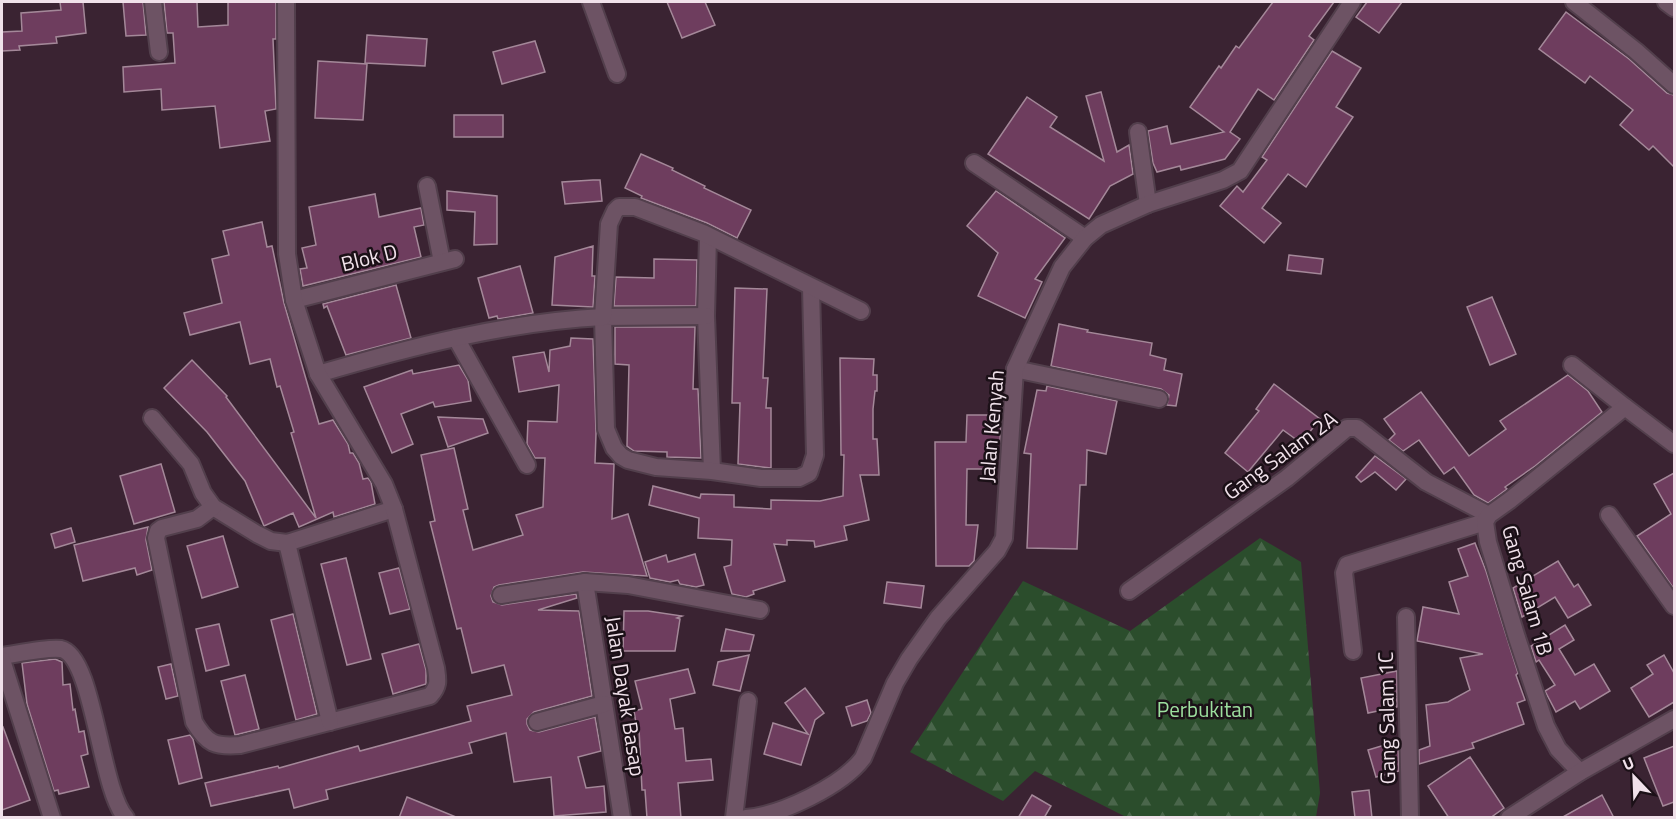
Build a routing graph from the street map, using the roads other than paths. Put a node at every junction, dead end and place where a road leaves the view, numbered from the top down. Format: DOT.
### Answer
graph roads {
  1 [pos="153,2"];
  2 [pos="286,2"];
  3 [pos="591,2"];
  4 [pos="1352,2"];
  5 [pos="1574,2"];
  6 [pos="1666,2"];
  7 [pos="1674,9"];
  8 [pos="159,52"];
  9 [pos="617,74"];
  10 [pos="1674,85"];
  11 [pos="1138,132"];
  12 [pos="974,163"];
  13 [pos="427,186"];
  14 [pos="1148,204"];
  15 [pos="708,237"];
  16 [pos="1085,238"];
  17 [pos="811,287"];
  18 [pos="294,300"];
  19 [pos="861,311"];
  20 [pos="706,316"];
  21 [pos="603,317"];
  22 [pos="456,338"];
  23 [pos="1572,365"];
  24 [pos="1015,369"];
  25 [pos="318,374"];
  26 [pos="1159,399"];
  27 [pos="1625,407"];
  28 [pos="152,418"];
  29 [pos="1674,444"];
  30 [pos="527,465"];
  31 [pos="712,471"];
  32 [pos="213,507"];
  33 [pos="394,509"];
  34 [pos="1610,515"];
  35 [pos="1487,519"];
  36 [pos="287,543"];
  37 [pos="585,582"];
  38 [pos="1129,591"];
  39 [pos="501,595"];
  40 [pos="1674,606"];
  41 [pos="760,610"];
  42 [pos="1406,616"];
  43 [pos="1353,651"];
  44 [pos="2,656"];
  45 [pos="2,660"];
  46 [pos="748,701"];
  47 [pos="604,704"];
  48 [pos="1674,719"];
  49 [pos="330,722"];
  50 [pos="537,723"];
  51 [pos="1580,772"];
  52 [pos="756,817"];
  53 [pos="52,818"];
  54 [pos="126,818"];
  55 [pos="622,818"];
  56 [pos="734,818"];
  57 [pos="1410,818"];
  58 [pos="1509,818"];
  1 -- 8 [label="street"];
  2 -- 18 [label="street"];
  3 -- 9 [label="street"];
  4 -- 14 [label="street, Jalan Kenyah"];
  5 -- 10 [label="street"];
  6 -- 7 [label="street"];
  11 -- 14 [label="street"];
  12 -- 16 [label="street"];
  13 -- 18 [label="street, Blok D"];
  14 -- 16 [label="street, Jalan Kenyah"];
  15 -- 17 [label="street"];
  15 -- 20 [label="street"];
  15 -- 21 [label="street"];
  16 -- 24 [label="street, Jalan Kenyah"];
  17 -- 19 [label="street"];
  17 -- 31 [label="street"];
  18 -- 25 [label="street"];
  20 -- 21 [label="street"];
  20 -- 31 [label="street"];
  21 -- 22 [label="street"];
  21 -- 31 [label="street"];
  22 -- 25 [label="street"];
  22 -- 30 [label="street"];
  23 -- 27 [label="street"];
  24 -- 26 [label="street"];
  24 -- 52 [label="street, Jalan Kenyah"];
  25 -- 33 [label="street"];
  27 -- 29 [label="street"];
  27 -- 35 [label="street, Gang Salam 1B"];
  28 -- 32 [label="street"];
  32 -- 36 [label="street"];
  32 -- 49 [label="street"];
  33 -- 36 [label="street"];
  33 -- 49 [label="street"];
  34 -- 40 [label="street"];
  35 -- 38 [label="street, Gang Salam 2A"];
  35 -- 43 [label="street"];
  35 -- 51 [label="street, Gang Salam 1B"];
  36 -- 49 [label="street"];
  37 -- 39 [label="street"];
  37 -- 41 [label="street"];
  37 -- 47 [label="street, Jalan Dayak Basap"];
  42 -- 57 [label="street, Gang Salam 1C"];
  44 -- 54 [label="street"];
  45 -- 53 [label="street"];
  46 -- 56 [label="street"];
  47 -- 50 [label="street"];
  47 -- 55 [label="street, Jalan Dayak Basap"];
  48 -- 51 [label="street"];
  51 -- 58 [label="street"];
}
